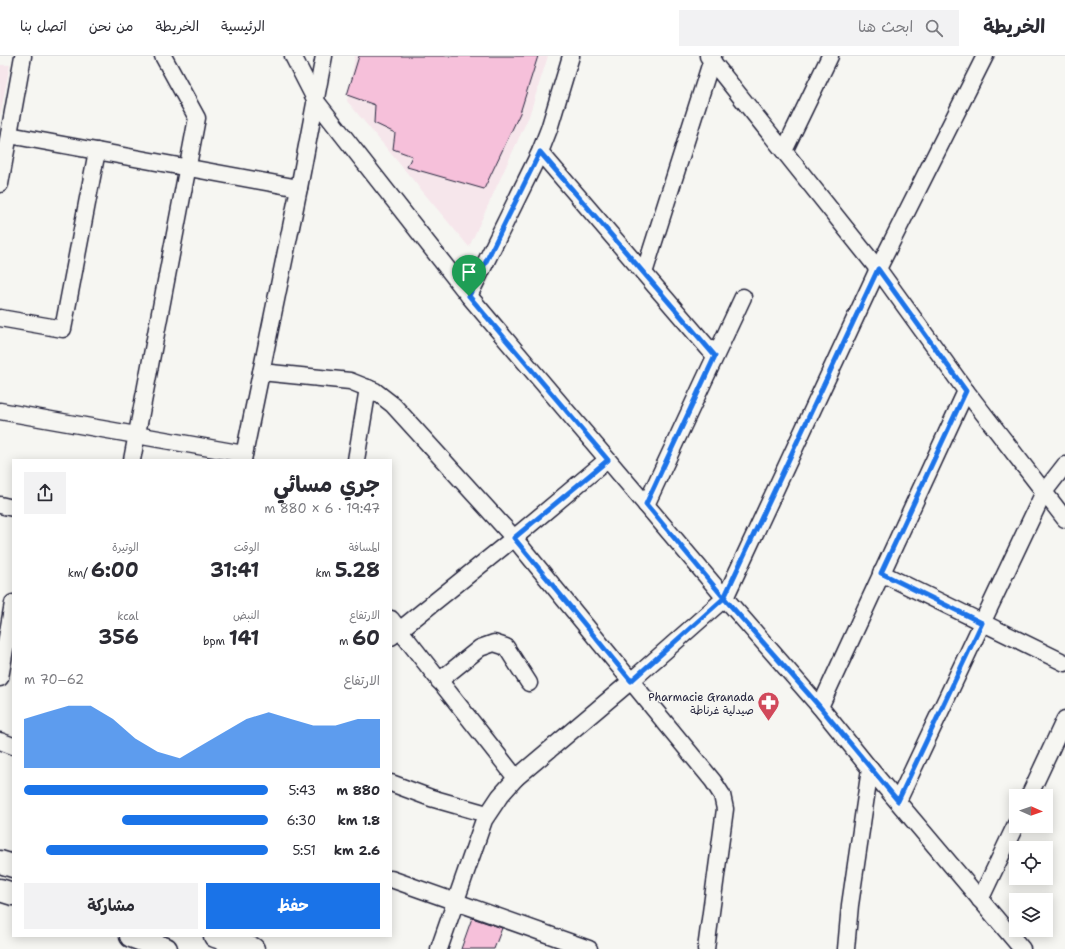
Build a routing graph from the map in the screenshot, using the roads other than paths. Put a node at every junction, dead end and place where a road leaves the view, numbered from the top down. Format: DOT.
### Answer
graph roads {
  1 [pos="23,56"];
  2 [pos="163,56"];
  3 [pos="293,56"];
  4 [pos="324,56"];
  5 [pos="571,56"];
  6 [pos="830,56"];
  7 [pos="985,56"];
  8 [pos="711,58"];
  9 [pos="316,101"];
  10 [pos="9,135"];
  11 [pos="97,151"];
  12 [pos="784,151"];
  13 [pos="540,152"];
  14 [pos="187,168"];
  15 [pos="0,184"];
  16 [pos="299,188"];
  17 [pos="878,269"];
  18 [pos="644,274"];
  19 [pos="469,296"];
  20 [pos="743,297"];
  21 [pos="0,318"];
  22 [pos="715,356"];
  23 [pos="261,372"];
  24 [pos="368,388"];
  25 [pos="966,391"];
  26 [pos="0,411"];
  27 [pos="137,435"];
  28 [pos="244,457"];
  29 [pos="132,459"];
  30 [pos="356,459"];
  31 [pos="608,460"];
  32 [pos="1065,465"];
  33 [pos="1044,492"];
  34 [pos="646,504"];
  35 [pos="0,505"];
  36 [pos="12,508"];
  37 [pos="1065,519"];
  38 [pos="514,538"];
  39 [pos="881,573"];
  40 [pos="724,598"];
  41 [pos="12,609"];
  42 [pos="982,623"];
  43 [pos="394,628"];
  44 [pos="1065,663"];
  45 [pos="0,678"];
  46 [pos="439,681"];
  47 [pos="631,681"];
  48 [pos="529,683"];
  49 [pos="820,707"];
  50 [pos="1065,719"];
  51 [pos="0,741"];
  52 [pos="12,746"];
  53 [pos="870,769"];
  54 [pos="392,772"];
  55 [pos="516,778"];
  56 [pos="398,786"];
  57 [pos="1032,789"];
  58 [pos="898,801"];
  59 [pos="487,814"];
  60 [pos="1012,833"];
  61 [pos="0,862"];
  62 [pos="12,866"];
  63 [pos="392,879"];
  64 [pos="0,890"];
  65 [pos="12,894"];
  66 [pos="980,900"];
  67 [pos="455,902"];
  68 [pos="218,937"];
  69 [pos="252,949"];
  70 [pos="439,949"];
  71 [pos="589,949"];
  72 [pos="706,949"];
  73 [pos="846,949"];
  74 [pos="1022,949"];
  1 -- 10 [label="street"];
  2 -- 14 [label="street"];
  3 -- 9 [label="street"];
  4 -- 9 [label="street"];
  5 -- 13 [label="street"];
  6 -- 12 [label="street"];
  7 -- 17 [label="street"];
  8 -- 12 [label="street"];
  8 -- 18 [label="street"];
  9 -- 16 [label="street"];
  9 -- 19 [label="street"];
  10 -- 11 [label="street"];
  10 -- 15 [label="street"];
  11 -- 14 [label="street"];
  11 -- 21 [label="street"];
  12 -- 17 [label="street"];
  13 -- 18 [label="street"];
  13 -- 19 [label="street"];
  14 -- 16 [label="street"];
  14 -- 27 [label="street"];
  16 -- 23 [label="street"];
  17 -- 25 [label="street"];
  17 -- 40 [label="street"];
  18 -- 22 [label="street"];
  19 -- 31 [label="street"];
  20 -- 22 [label="street"];
  22 -- 34 [label="street"];
  23 -- 24 [label="street"];
  23 -- 28 [label="street"];
  24 -- 30 [label="street"];
  24 -- 38 [label="street"];
  25 -- 33 [label="street"];
  25 -- 39 [label="street"];
  26 -- 27 [label="street"];
  27 -- 28 [label="street"];
  27 -- 29 [label="street"];
  31 -- 34 [label="street"];
  31 -- 38 [label="street"];
  32 -- 33 [label="street"];
  33 -- 37 [label="street"];
  33 -- 42 [label="street"];
  34 -- 40 [label="street"];
  35 -- 36 [label="street"];
  38 -- 43 [label="street"];
  38 -- 47 [label="street"];
  39 -- 42 [label="street"];
  39 -- 49 [label="street"];
  40 -- 47 [label="street"];
  40 -- 49 [label="street"];
  41 -- 45 [label="street"];
  42 -- 44 [label="street"];
  42 -- 58 [label="street"];
  43 -- 46 [label="street"];
  46 -- 48 [label="street"];
  46 -- 55 [label="street"];
  47 -- 55 [label="street"];
  47 -- 72 [label="street"];
  49 -- 53 [label="street"];
  50 -- 57 [label="street"];
  51 -- 52 [label="street"];
  53 -- 58 [label="street"];
  53 -- 73 [label="street"];
  54 -- 56 [label="street"];
  55 -- 59 [label="street"];
  56 -- 59 [label="street"];
  58 -- 66 [label="street"];
  59 -- 67 [label="street"];
  60 -- 66 [label="street"];
  61 -- 62 [label="main road"];
  63 -- 67 [label="street"];
  64 -- 65 [label="main road"];
  66 -- 74 [label="street"];
  67 -- 70 [label="street"];
  67 -- 71 [label="street"];
  68 -- 69 [label="main road"];
}
